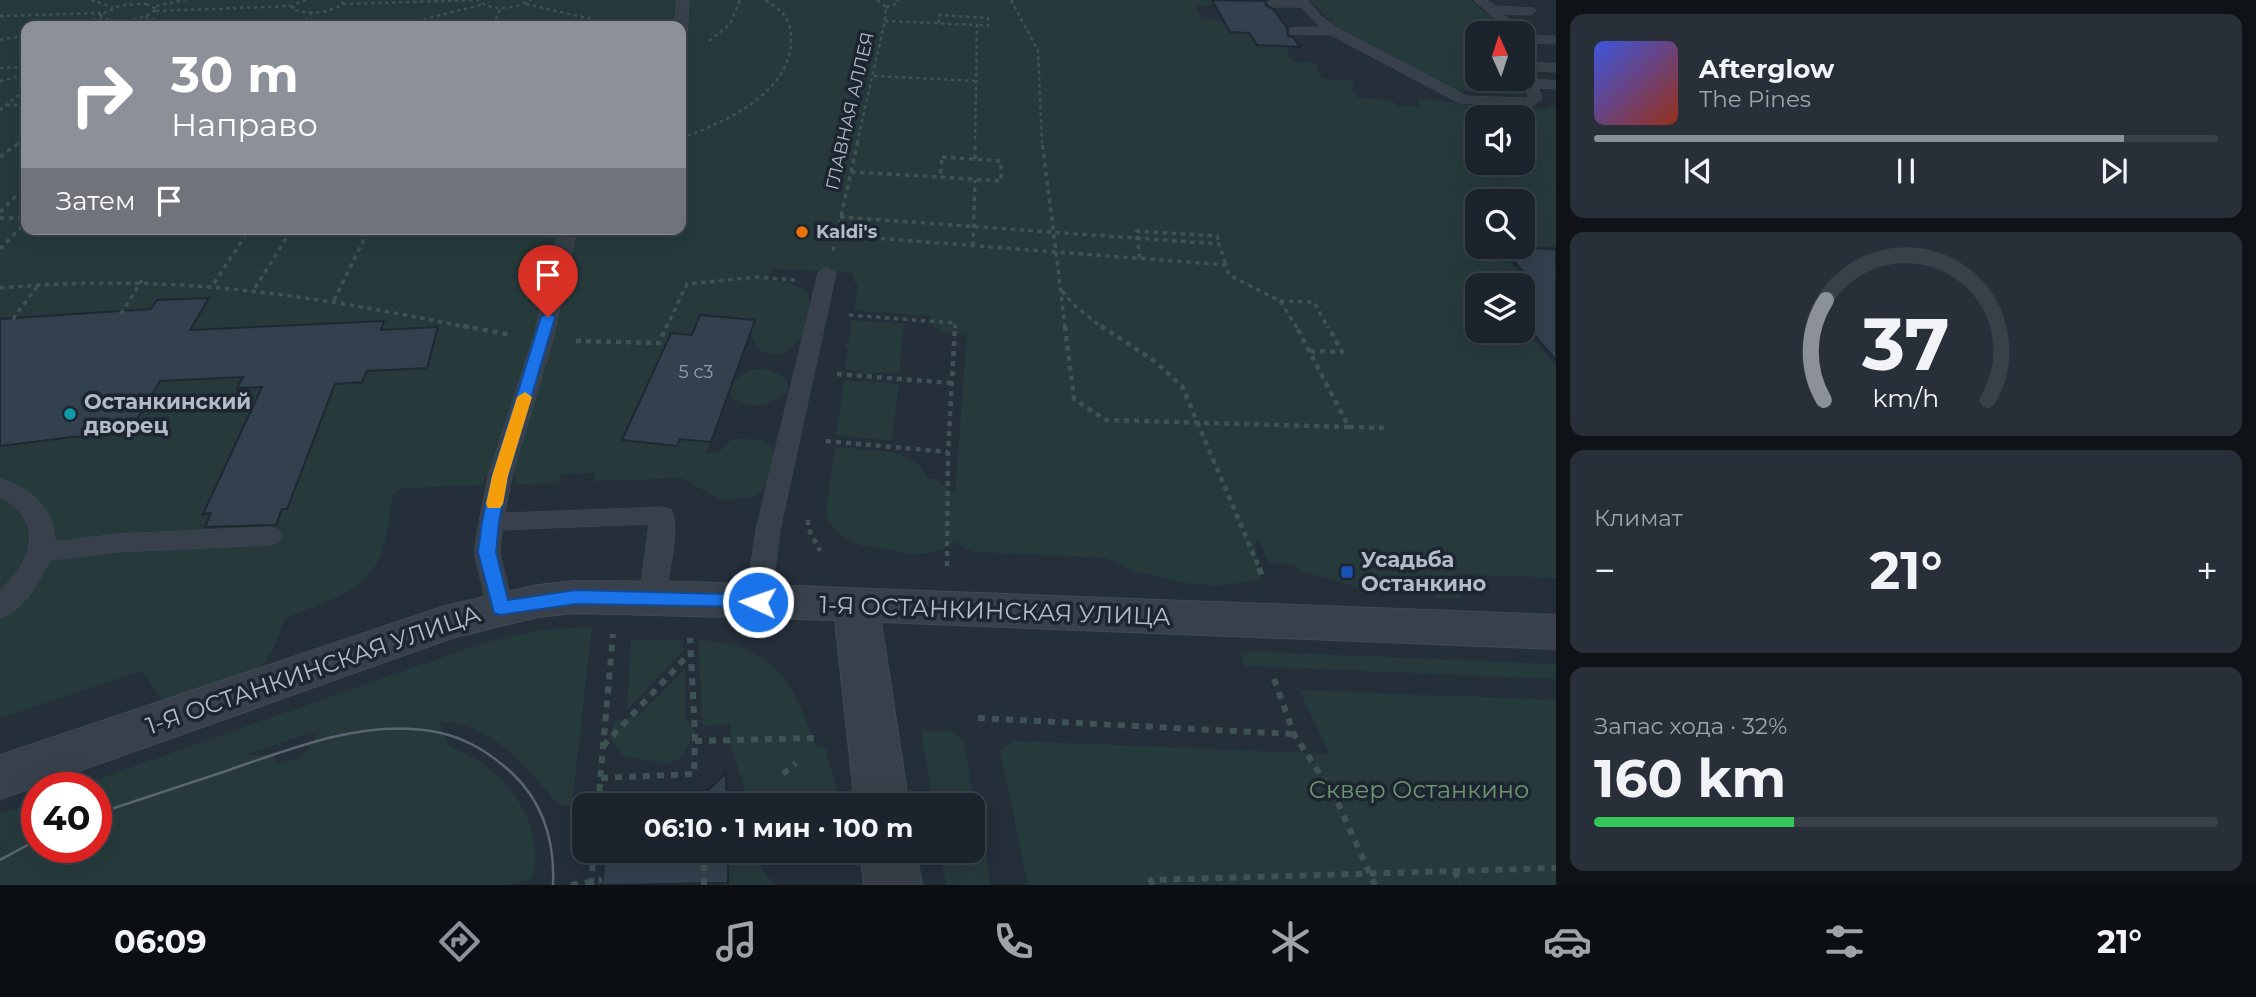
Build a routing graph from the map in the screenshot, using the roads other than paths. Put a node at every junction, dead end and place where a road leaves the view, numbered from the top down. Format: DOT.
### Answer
graph roads {
  1 [pos="683,0"];
  2 [pos="1480,0"];
  3 [pos="1303,2"];
  4 [pos="1273,3"];
  5 [pos="1493,10"];
  6 [pos="1530,11"];
  7 [pos="682,21"];
  8 [pos="1505,21"];
  9 [pos="1294,31"];
  10 [pos="1333,38"];
  11 [pos="1556,40"];
  12 [pos="1535,43"];
  13 [pos="1535,47"];
  14 [pos="1556,53"];
  15 [pos="1387,60"];
  16 [pos="1354,61"];
  17 [pos="1535,67"];
  18 [pos="1556,68"];
  19 [pos="1391,78"];
  20 [pos="1421,78"];
  21 [pos="1535,83"];
  22 [pos="1556,85"];
  23 [pos="1535,91"];
  24 [pos="1455,96"];
  25 [pos="1430,97"];
  26 [pos="567,235"];
  27 [pos="826,278"];
  28 [pos="0,487"];
  29 [pos="491,522"];
  30 [pos="269,536"];
  31 [pos="40,552"];
  32 [pos="652,598"];
  33 [pos="758,602"];
  34 [pos="856,606"];
  35 [pos="0,608"];
  36 [pos="500,608"];
  37 [pos="1556,632"];
  38 [pos="0,777"];
  39 [pos="880,793"];
  40 [pos="890,863"];
  41 [pos="893,885"];
  1 -- 7 [label="lane"];
  2 -- 5 [label="lane"];
  3 -- 4 [label="lane"];
  3 -- 10 [label="lane"];
  5 -- 6 [label="lane"];
  5 -- 8 [label="lane"];
  9 -- 10 [label="lane"];
  10 -- 15 [label="lane"];
  11 -- 12 [label="lane"];
  13 -- 14 [label="lane"];
  15 -- 16 [label="lane"];
  15 -- 20 [label="lane"];
  17 -- 18 [label="lane"];
  19 -- 20 [label="lane"];
  20 -- 24 [label="lane"];
  21 -- 22 [label="lane"];
  23 -- 24 [label="lane"];
  24 -- 25 [label="lane"];
  26 -- 29 [label="lane"];
  27 -- 33 [label="lane"];
  28 -- 31 [label="lane"];
  29 -- 32 [label="lane"];
  29 -- 36 [label="lane"];
  30 -- 31 [label="lane"];
  31 -- 35 [label="lane"];
  32 -- 33 [label="street, 1-Я ОСТАНКИНСКАЯ УЛИЦА"];
  32 -- 36 [label="street, 1-Я ОСТАНКИНСКАЯ УЛИЦА"];
  33 -- 34 [label="street, 1-Я ОСТАНКИНСКАЯ УЛИЦА"];
  34 -- 37 [label="street, 1-Я ОСТАНКИНСКАЯ УЛИЦА"];
  34 -- 39 [label="street"];
  36 -- 38 [label="street, 1-Я ОСТАНКИНСКАЯ УЛИЦА"];
  40 -- 41 [label="street"];
}
